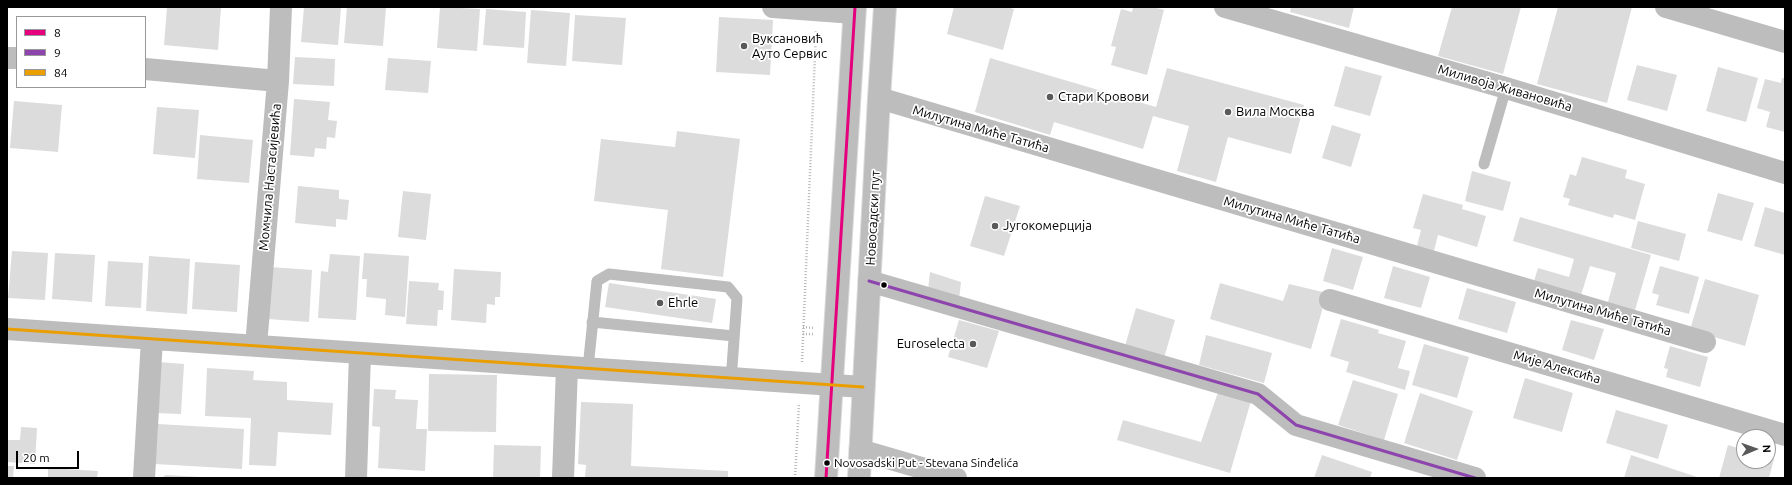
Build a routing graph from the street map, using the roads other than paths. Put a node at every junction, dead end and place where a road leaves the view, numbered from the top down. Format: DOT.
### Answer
graph roads {
  1 [pos="281,7"];
  2 [pos="773,7"];
  3 [pos="886,7"];
  4 [pos="1225,7"];
  5 [pos="1666,7"];
  6 [pos="855,10"];
  7 [pos="1785,42"];
  8 [pos="146,69"];
  9 [pos="278,81"];
  10 [pos="1506,88"];
  11 [pos="879,98"];
  12 [pos="1484,164"];
  13 [pos="1785,173"];
  14 [pos="870,281"];
  15 [pos="1330,300"];
  16 [pos="592,322"];
  17 [pos="7,329"];
  18 [pos="734,336"];
  19 [pos="152,339"];
  20 [pos="1705,342"];
  21 [pos="256,346"];
  22 [pos="360,353"];
  23 [pos="578,368"];
  24 [pos="729,378"];
  25 [pos="832,385"];
  26 [pos="863,387"];
  27 [pos="1785,434"];
  28 [pos="860,450"];
  29 [pos="144,478"];
  30 [pos="356,478"];
  31 [pos="563,478"];
  32 [pos="826,478"];
  33 [pos="859,478"];
  34 [pos="956,478"];
  35 [pos="1475,478"];
  1 -- 9 [label="street, Момчила Настасијевића"];
  2 -- 6 [label="street"];
  3 -- 11 [label="street, Новосадски пут"];
  4 -- 10 [label="street, Миливоја Живановића"];
  5 -- 7 [label="street"];
  6 -- 25 [label="street"];
  8 -- 9 [label="street"];
  9 -- 21 [label="street, Момчила Настасијевића"];
  10 -- 12 [label="lane"];
  10 -- 13 [label="street, Миливоја Живановића"];
  11 -- 14 [label="street, Новосадски пут"];
  11 -- 20 [label="street, Милутина Миће Татића"];
  14 -- 26 [label="street, Новосадски пут"];
  14 -- 35 [label="street"];
  15 -- 27 [label="street, Мије Алексића"];
  16 -- 18 [label="lane"];
  16 -- 18 [label="lane"];
  16 -- 23 [label="lane"];
  17 -- 19 [label="street"];
  18 -- 24 [label="lane"];
  19 -- 21 [label="street"];
  19 -- 29 [label="street"];
  21 -- 22 [label="street"];
  22 -- 23 [label="street"];
  22 -- 30 [label="street"];
  23 -- 24 [label="street"];
  23 -- 31 [label="street"];
  24 -- 25 [label="street"];
  25 -- 26 [label="street"];
  25 -- 32 [label="street"];
  26 -- 28 [label="street, Новосадски пут"];
  28 -- 33 [label="street, Новосадски пут"];
  28 -- 34 [label="street"];
}
